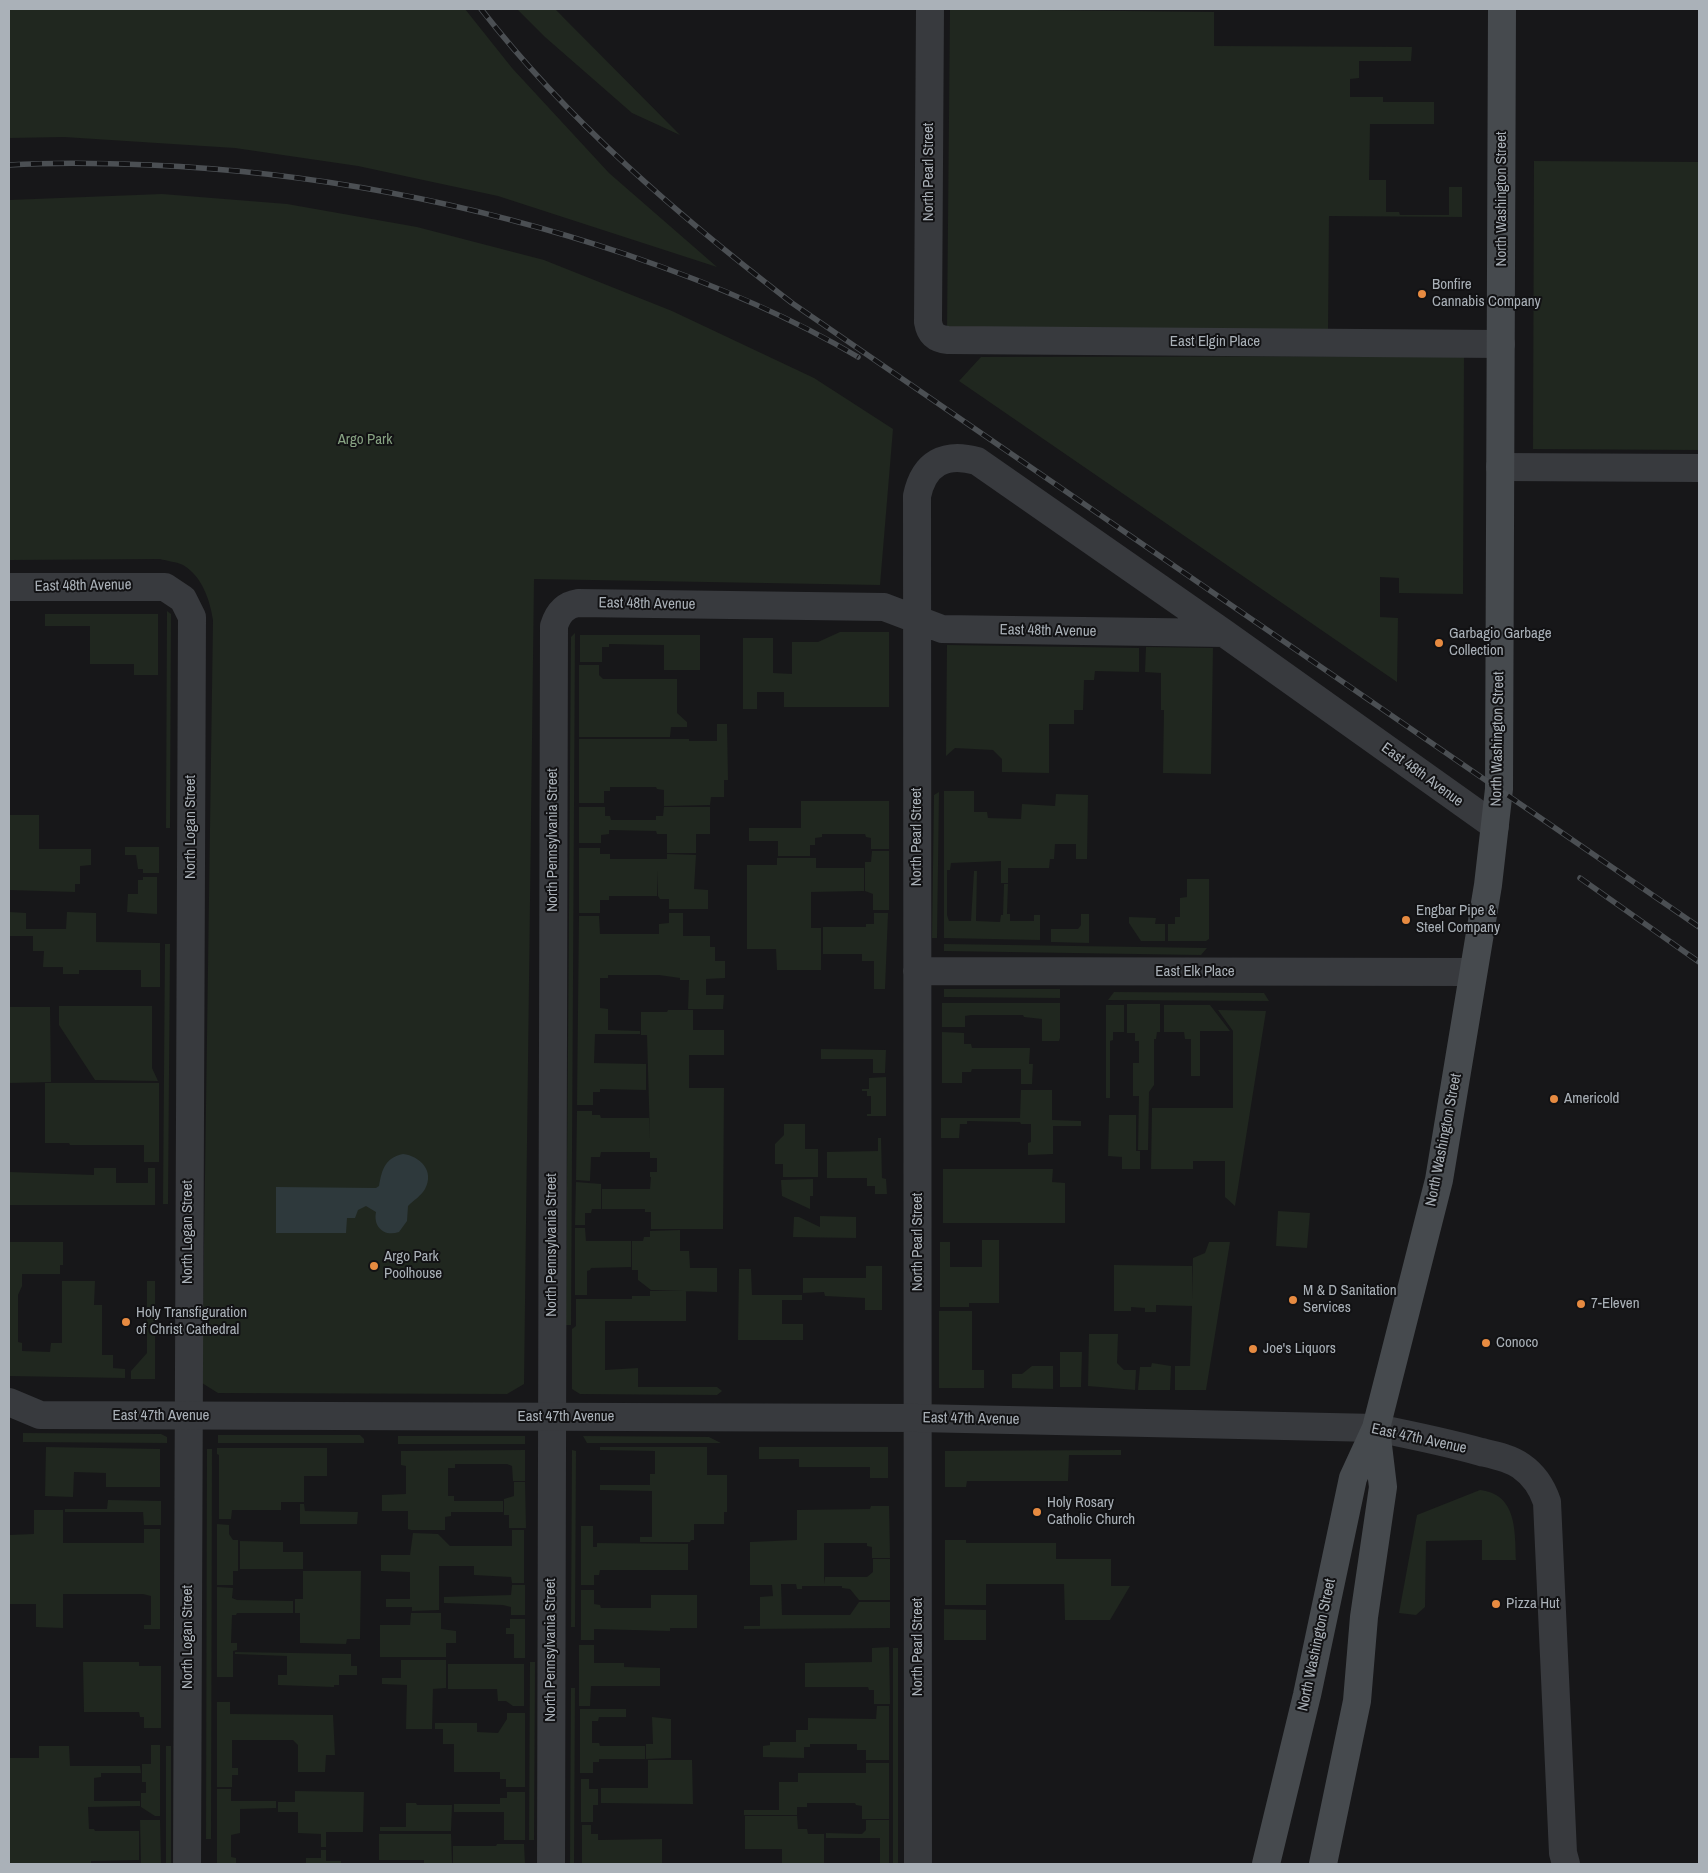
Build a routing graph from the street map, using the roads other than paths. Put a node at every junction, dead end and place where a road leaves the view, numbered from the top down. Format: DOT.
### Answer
graph roads {
  1 [pos="930,9"];
  2 [pos="1502,9"];
  3 [pos="932,334"];
  4 [pos="1501,344"];
  5 [pos="1500,467"];
  6 [pos="1699,468"];
  7 [pos="157,586"];
  8 [pos="9,587"];
  9 [pos="918,620"];
  10 [pos="554,626"];
  11 [pos="1224,633"];
  12 [pos="1494,826"];
  13 [pos="917,971"];
  14 [pos="1473,972"];
  15 [pos="9,1402"];
  16 [pos="188,1416"];
  17 [pos="552,1417"];
  18 [pos="918,1418"];
  19 [pos="1376,1428"];
  20 [pos="187,1864"];
  21 [pos="551,1864"];
  22 [pos="918,1864"];
  23 [pos="1266,1864"];
  24 [pos="1323,1864"];
  25 [pos="1566,1864"];
  1 -- 3 [label="street, North Pearl Street"];
  2 -- 4 [label="main road, North Washington Street"];
  3 -- 4 [label="street, East Elgin Place"];
  4 -- 5 [label="main road, North Washington Street"];
  5 -- 6 [label="street"];
  5 -- 12 [label="main road, North Washington Street"];
  7 -- 8 [label="street, East 48th Avenue"];
  7 -- 16 [label="street, North Logan Street"];
  9 -- 10 [label="street, East 48th Avenue"];
  9 -- 11 [label="street, East 48th Avenue"];
  9 -- 11 [label="street, North Pearl Street"];
  9 -- 13 [label="street, North Pearl Street"];
  10 -- 17 [label="street, North Pennsylvania Street"];
  11 -- 12 [label="street, East 48th Avenue"];
  12 -- 14 [label="main road, North Washington Street"];
  13 -- 14 [label="street, East Elk Place"];
  13 -- 18 [label="street, North Pearl Street"];
  14 -- 19 [label="main road, North Washington Street"];
  15 -- 16 [label="street, East 47th Avenue"];
  16 -- 17 [label="street, East 47th Avenue"];
  16 -- 20 [label="street, North Logan Street"];
  17 -- 18 [label="street, East 47th Avenue"];
  17 -- 21 [label="street, North Pennsylvania Street"];
  18 -- 19 [label="street, East 47th Avenue"];
  18 -- 22 [label="street, North Pearl Street"];
  19 -- 23 [label="main road, North Washington Street"];
  19 -- 24 [label="main road, North Washington Street"];
  19 -- 25 [label="street, East 47th Avenue"];
}
